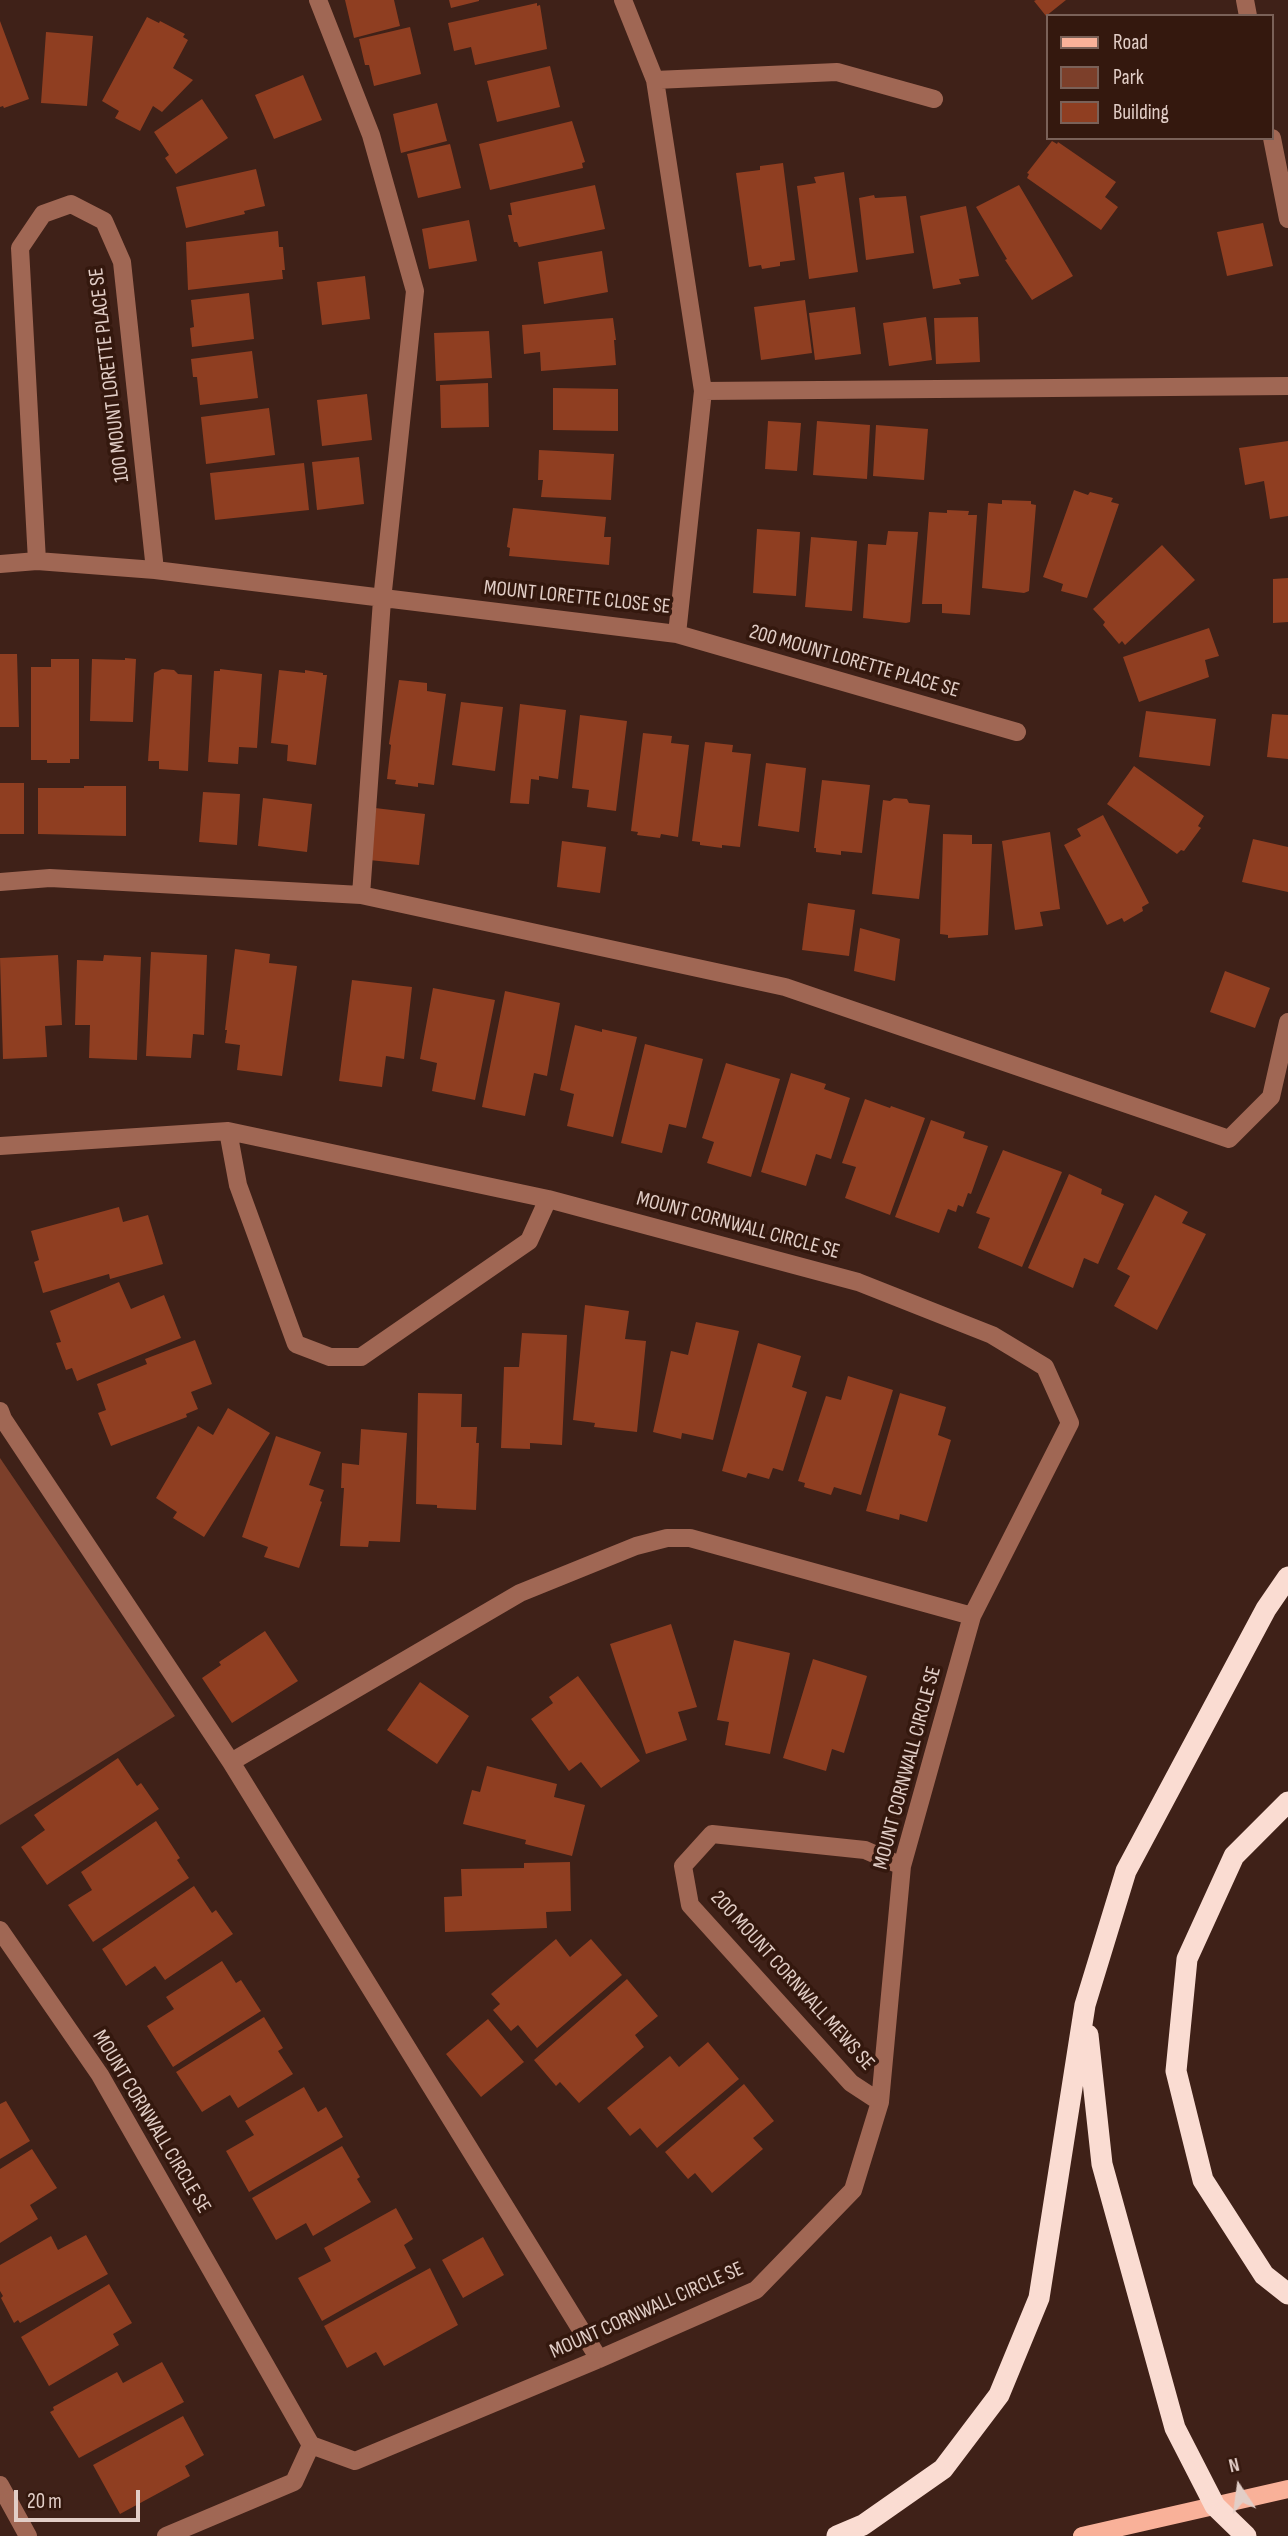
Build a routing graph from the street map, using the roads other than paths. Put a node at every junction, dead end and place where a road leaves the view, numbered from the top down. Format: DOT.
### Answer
graph roads {
  1 [pos="318,0"];
  2 [pos="622,0"];
  3 [pos="655,80"];
  4 [pos="934,99"];
  5 [pos="1272,140"];
  6 [pos="1288,219"];
  7 [pos="1288,386"];
  8 [pos="703,391"];
  9 [pos="37,561"];
  10 [pos="0,564"];
  11 [pos="155,569"];
  12 [pos="383,600"];
  13 [pos="677,634"];
  14 [pos="1017,733"];
  15 [pos="0,882"];
  16 [pos="360,895"];
  17 [pos="1288,1022"];
  18 [pos="228,1130"];
  19 [pos="0,1146"];
  20 [pos="548,1199"];
  21 [pos="0,1411"];
  22 [pos="1288,1577"];
  23 [pos="972,1616"];
  24 [pos="231,1762"];
  25 [pos="1288,1802"];
  26 [pos="902,1866"];
  27 [pos="0,1930"];
  28 [pos="1085,2005"];
  29 [pos="880,2102"];
  30 [pos="1288,2294"];
  31 [pos="599,2359"];
  32 [pos="311,2445"];
  33 [pos="0,2485"];
  34 [pos="1288,2489"];
  35 [pos="1215,2506"];
  36 [pos="28,2536"];
  37 [pos="166,2536"];
  38 [pos="837,2536"];
  39 [pos="1082,2536"];
  40 [pos="1246,2536"];
  1 -- 12 [label="street"];
  2 -- 3 [label="street, MOUNT LORETTE CLOSE SE"];
  3 -- 4 [label="street"];
  3 -- 8 [label="street, MOUNT LORETTE CLOSE SE"];
  5 -- 6 [label="street"];
  7 -- 8 [label="street"];
  8 -- 13 [label="street, MOUNT LORETTE CLOSE SE"];
  9 -- 10 [label="street, MOUNT LORETTE CLOSE SE"];
  9 -- 11 [label="street, MOUNT LORETTE CLOSE SE"];
  9 -- 11 [label="street, 100 MOUNT LORETTE PLACE SE"];
  11 -- 12 [label="street, MOUNT LORETTE CLOSE SE"];
  12 -- 13 [label="street, MOUNT LORETTE CLOSE SE"];
  12 -- 16 [label="street"];
  13 -- 14 [label="street, 200 MOUNT LORETTE PLACE SE"];
  15 -- 16 [label="street"];
  16 -- 17 [label="street"];
  18 -- 19 [label="street, MOUNT CORNWALL CIRCLE SE"];
  18 -- 20 [label="street, MOUNT CORNWALL CIRCLE SE"];
  18 -- 20 [label="street"];
  20 -- 23 [label="street, MOUNT CORNWALL CIRCLE SE"];
  21 -- 24 [label="street"];
  22 -- 28 [label="highway"];
  23 -- 24 [label="street"];
  23 -- 26 [label="street, MOUNT CORNWALL CIRCLE SE"];
  24 -- 31 [label="street"];
  25 -- 30 [label="highway"];
  26 -- 29 [label="street, MOUNT CORNWALL CIRCLE SE"];
  26 -- 29 [label="street, 200 MOUNT CORNWALL MEWS SE"];
  27 -- 32 [label="street, MOUNT CORNWALL CIRCLE SE"];
  28 -- 35 [label="highway"];
  28 -- 38 [label="highway"];
  29 -- 31 [label="street, MOUNT CORNWALL CIRCLE SE"];
  31 -- 32 [label="street, MOUNT CORNWALL CIRCLE SE"];
  32 -- 37 [label="street"];
  33 -- 36 [label="street"];
  34 -- 35 [label="main road"];
  35 -- 39 [label="main road"];
  35 -- 40 [label="highway"];
}
